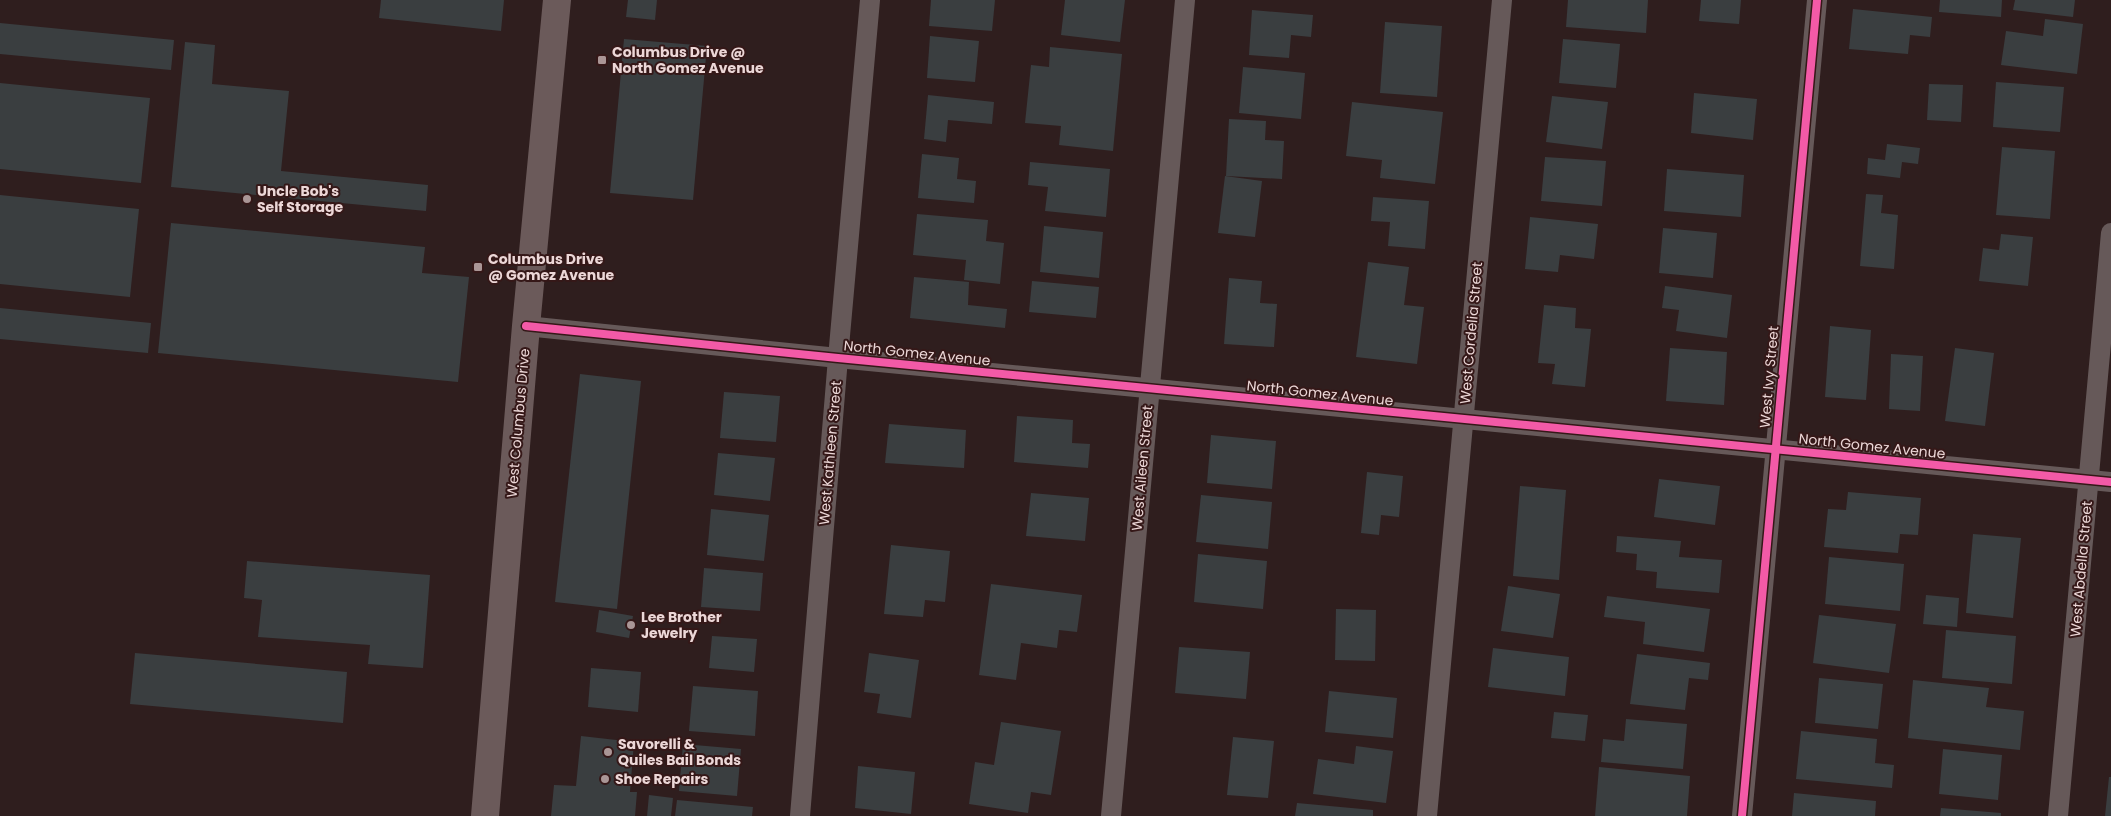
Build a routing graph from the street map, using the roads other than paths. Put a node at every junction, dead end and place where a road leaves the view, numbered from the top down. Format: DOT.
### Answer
graph roads {
  1 [pos="557,0"];
  2 [pos="870,0"];
  3 [pos="1185,0"];
  4 [pos="1502,0"];
  5 [pos="1817,0"];
  6 [pos="2111,233"];
  7 [pos="526,326"];
  8 [pos="838,358"];
  9 [pos="1150,388"];
  10 [pos="1463,419"];
  11 [pos="1775,448"];
  12 [pos="2089,480"];
  13 [pos="2111,482"];
  14 [pos="485,816"];
  15 [pos="800,816"];
  16 [pos="1111,816"];
  17 [pos="1428,816"];
  18 [pos="1742,816"];
  19 [pos="2058,816"];
  1 -- 7 [label="main road, West Columbus Drive"];
  2 -- 8 [label="street, West Kathleen Street"];
  3 -- 9 [label="street, West Aileen Street"];
  4 -- 10 [label="street, West Cordelia Street"];
  5 -- 11 [label="street, West Ivy Street"];
  6 -- 12 [label="street, West Abdella Street"];
  7 -- 8 [label="street, North Gomez Avenue"];
  7 -- 14 [label="main road, West Columbus Drive"];
  8 -- 9 [label="street, North Gomez Avenue"];
  8 -- 15 [label="street, West Kathleen Street"];
  9 -- 10 [label="street, North Gomez Avenue"];
  9 -- 16 [label="street, West Aileen Street"];
  10 -- 11 [label="street, North Gomez Avenue"];
  10 -- 17 [label="street, West Cordelia Street"];
  11 -- 12 [label="street, North Gomez Avenue"];
  11 -- 18 [label="street, West Ivy Street"];
  12 -- 13 [label="street, North Gomez Avenue"];
  12 -- 19 [label="street, West Abdella Street"];
}
